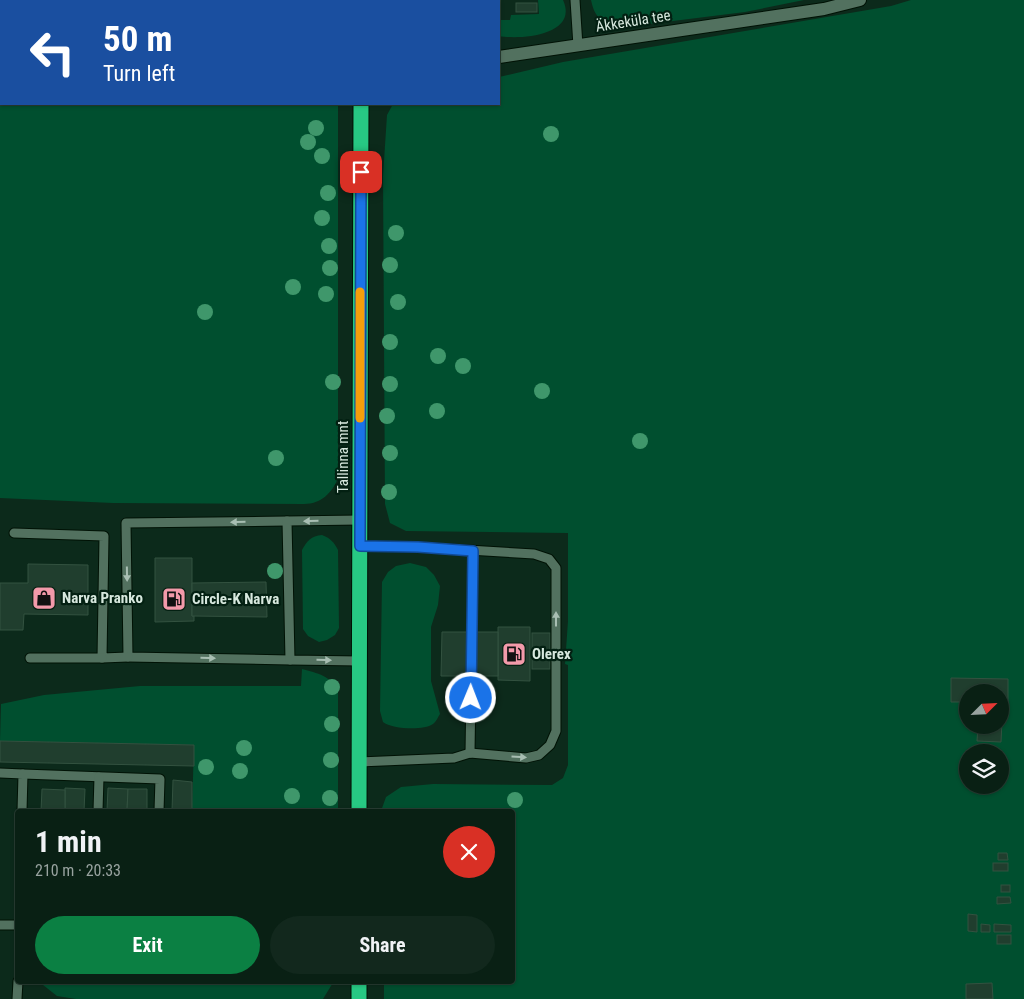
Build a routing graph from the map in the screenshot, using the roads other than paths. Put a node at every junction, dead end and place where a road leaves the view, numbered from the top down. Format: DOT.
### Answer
graph roads {
  1 [pos="575,0"];
  2 [pos="860,0"];
  3 [pos="578,46"];
  4 [pos="500,58"];
  5 [pos="361,105"];
  6 [pos="360,520"];
  7 [pos="287,521"];
  8 [pos="14,533"];
  9 [pos="360,546"];
  10 [pos="473,551"];
  11 [pos="128,657"];
  12 [pos="30,658"];
  13 [pos="102,658"];
  14 [pos="290,660"];
  15 [pos="360,661"];
  16 [pos="470,754"];
  17 [pos="359,762"];
  18 [pos="0,773"];
  19 [pos="24,774"];
  20 [pos="99,776"];
  21 [pos="22,809"];
  22 [pos="98,809"];
  23 [pos="159,809"];
  24 [pos="359,809"];
  25 [pos="0,925"];
  26 [pos="15,925"];
  27 [pos="18,984"];
  28 [pos="359,984"];
  29 [pos="17,999"];
  30 [pos="359,999"];
  1 -- 3 [label="lane"];
  2 -- 3 [label="street, Äkkeküla tee"];
  3 -- 4 [label="street, Äkkeküla tee"];
  5 -- 6 [label="highway, Tallinna mnt"];
  6 -- 7 [label="lane, one-way"];
  6 -- 9 [label="highway, Tallinna mnt"];
  7 -- 11 [label="lane, one-way"];
  7 -- 14 [label="lane"];
  8 -- 13 [label="lane"];
  9 -- 10 [label="lane"];
  9 -- 15 [label="highway, Tallinna mnt"];
  10 -- 16 [label="lane"];
  16 -- 10 [label="lane, one-way"];
  11 -- 13 [label="lane"];
  11 -- 14 [label="lane, one-way"];
  12 -- 13 [label="lane"];
  14 -- 15 [label="lane, one-way"];
  15 -- 17 [label="highway, Tallinna mnt"];
  16 -- 17 [label="lane"];
  17 -- 24 [label="highway, Tallinna mnt"];
  18 -- 19 [label="lane"];
  19 -- 20 [label="lane"];
  19 -- 21 [label="lane"];
  20 -- 22 [label="lane"];
  20 -- 23 [label="lane"];
  25 -- 26 [label="lane"];
  27 -- 29 [label="lane"];
  28 -- 30 [label="highway"];
}
